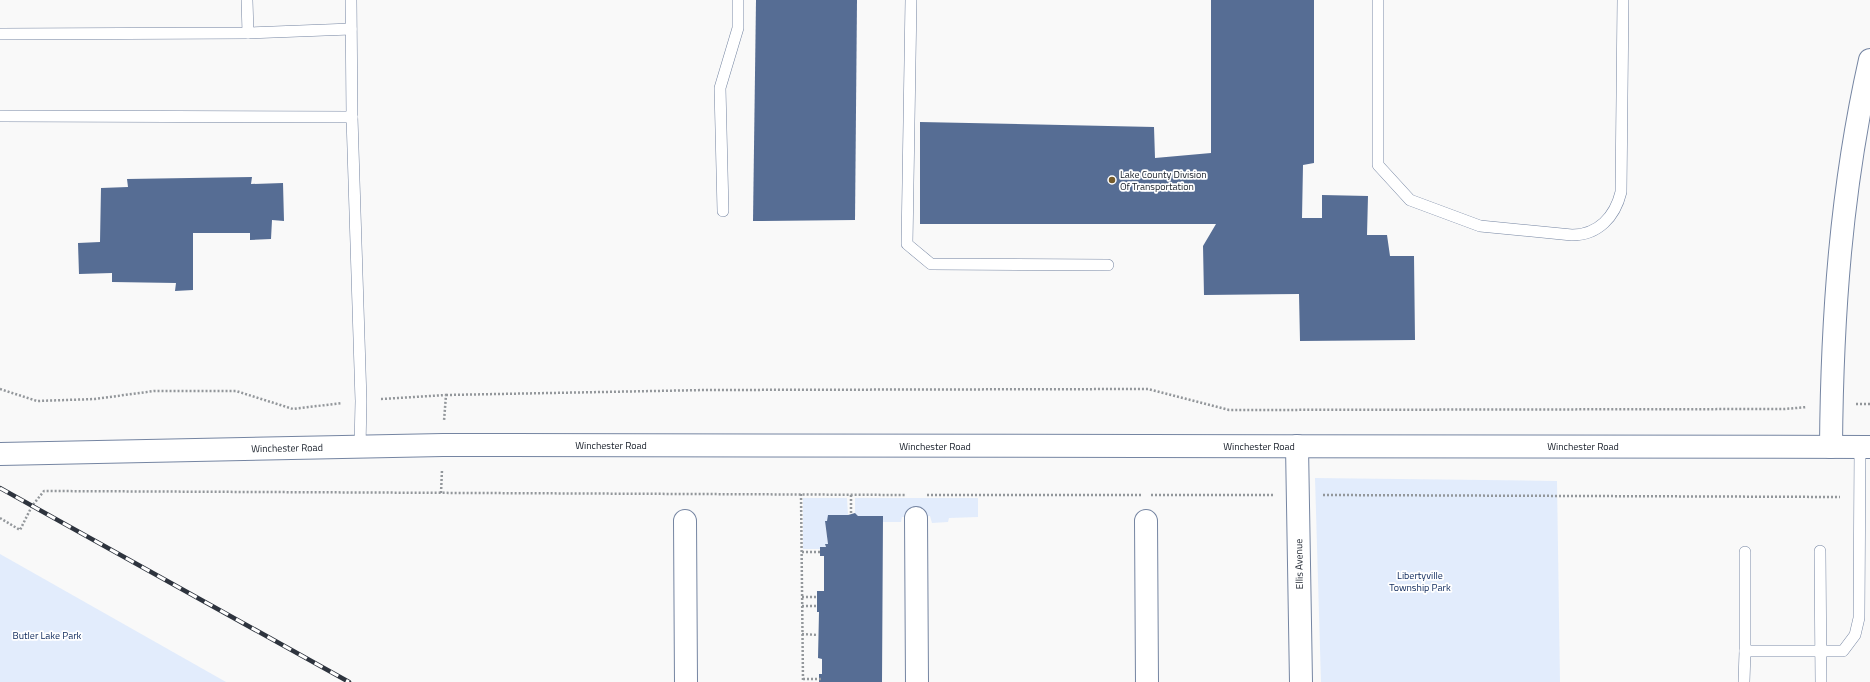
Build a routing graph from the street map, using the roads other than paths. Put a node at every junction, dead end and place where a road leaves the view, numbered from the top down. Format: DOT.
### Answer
graph roads {
  1 [pos="247,0"];
  2 [pos="351,0"];
  3 [pos="738,0"];
  4 [pos="911,0"];
  5 [pos="1378,0"];
  6 [pos="1623,0"];
  7 [pos="351,29"];
  8 [pos="248,33"];
  9 [pos="0,34"];
  10 [pos="1870,60"];
  11 [pos="0,116"];
  12 [pos="352,117"];
  13 [pos="722,211"];
  14 [pos="1108,265"];
  15 [pos="360,446"];
  16 [pos="1297,446"];
  17 [pos="1831,447"];
  18 [pos="1865,447"];
  19 [pos="0,454"];
  20 [pos="916,518"];
  21 [pos="685,520"];
  22 [pos="1146,521"];
  23 [pos="1820,551"];
  24 [pos="1745,552"];
  25 [pos="1745,651"];
  26 [pos="1820,651"];
  27 [pos="686,682"];
  28 [pos="917,682"];
  29 [pos="1147,682"];
  30 [pos="1301,682"];
  31 [pos="1744,682"];
  32 [pos="1821,682"];
  1 -- 8 [label="lane"];
  2 -- 7 [label="lane"];
  3 -- 13 [label="lane"];
  4 -- 14 [label="lane"];
  5 -- 6 [label="lane"];
  7 -- 8 [label="lane"];
  7 -- 12 [label="lane"];
  8 -- 9 [label="lane"];
  10 -- 17 [label="main road"];
  11 -- 12 [label="lane"];
  12 -- 15 [label="lane"];
  15 -- 16 [label="main road, Winchester Road"];
  15 -- 19 [label="main road, Winchester Road"];
  16 -- 17 [label="main road, Winchester Road"];
  16 -- 30 [label="main road, Ellis Avenue"];
  17 -- 18 [label="main road, Winchester Road"];
  18 -- 26 [label="lane"];
  20 -- 28 [label="main road"];
  21 -- 27 [label="main road"];
  22 -- 29 [label="main road"];
  23 -- 26 [label="lane"];
  24 -- 25 [label="lane"];
  25 -- 26 [label="lane"];
  25 -- 31 [label="lane"];
  26 -- 32 [label="lane"];
}
